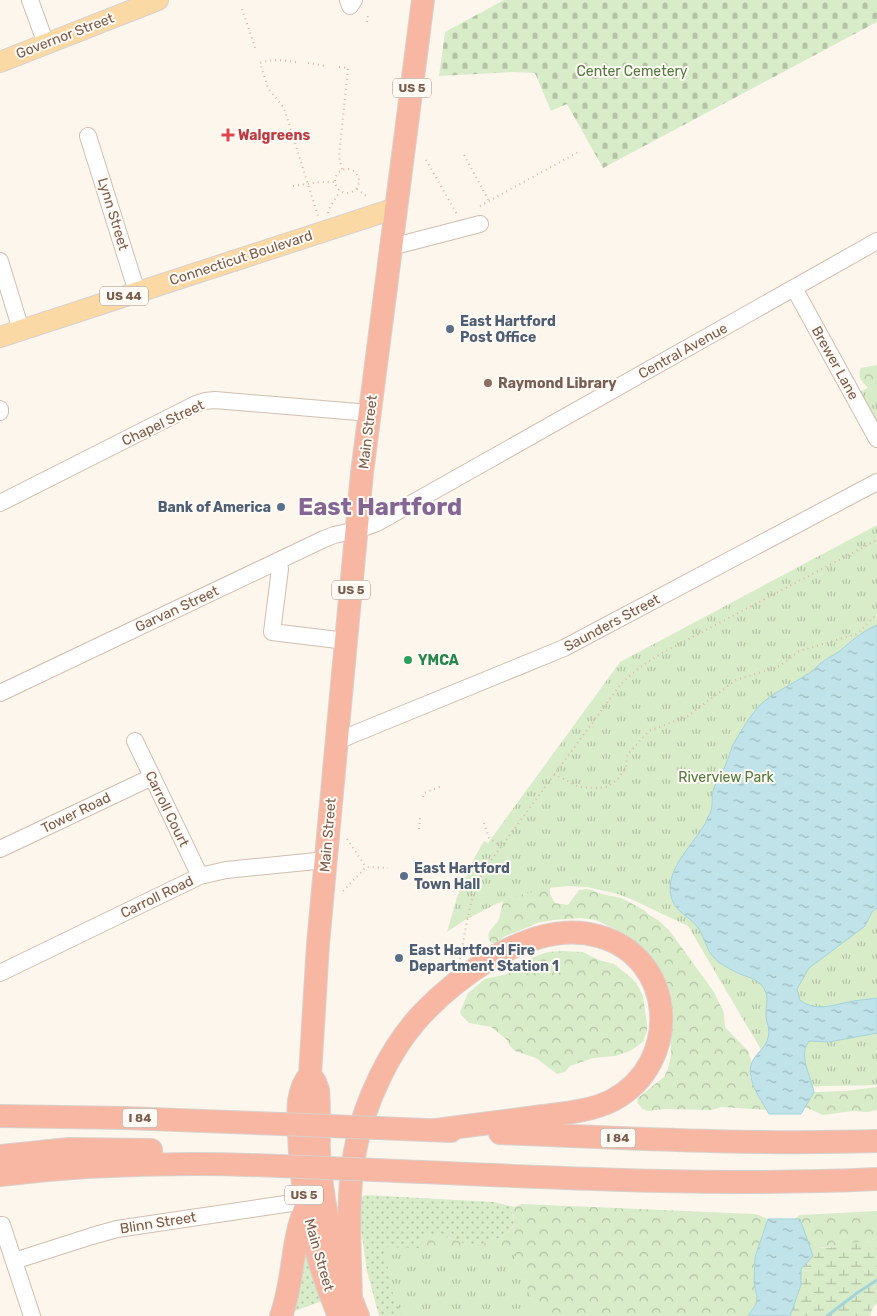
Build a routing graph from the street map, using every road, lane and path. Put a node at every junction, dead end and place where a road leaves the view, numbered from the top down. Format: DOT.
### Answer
graph roads {
  1 [pos="30,0"];
  2 [pos="158,0"];
  3 [pos="348,0"];
  4 [pos="354,0"];
  5 [pos="423,0"];
  6 [pos="134,4"];
  7 [pos="242,9"];
  8 [pos="368,15"];
  9 [pos="367,22"];
  10 [pos="46,44"];
  11 [pos="256,50"];
  12 [pos="0,62"];
  13 [pos="296,62"];
  14 [pos="308,63"];
  15 [pos="326,66"];
  16 [pos="339,67"];
  17 [pos="88,136"];
  18 [pos="580,152"];
  19 [pos="464,155"];
  20 [pos="426,160"];
  21 [pos="342,170"];
  22 [pos="335,182"];
  23 [pos="308,184"];
  24 [pos="293,186"];
  25 [pos="357,189"];
  26 [pos="340,191"];
  27 [pos="369,198"];
  28 [pos="489,201"];
  29 [pos="480,206"];
  30 [pos="396,208"];
  31 [pos="328,213"];
  32 [pos="318,216"];
  33 [pos="459,218"];
  34 [pos="480,224"];
  35 [pos="877,241"];
  36 [pos="391,247"];
  37 [pos="0,261"];
  38 [pos="794,288"];
  39 [pos="136,292"];
  40 [pos="21,330"];
  41 [pos="0,337"];
  42 [pos="370,413"];
  43 [pos="877,439"];
  44 [pos="877,482"];
  45 [pos="0,503"];
  46 [pos="357,530"];
  47 [pos="877,540"];
  48 [pos="278,561"];
  49 [pos="877,614"];
  50 [pos="346,640"];
  51 [pos="0,693"];
  52 [pos="135,741"];
  53 [pos="337,741"];
  54 [pos="554,774"];
  55 [pos="152,777"];
  56 [pos="442,786"];
  57 [pos="423,797"];
  58 [pos="420,818"];
  59 [pos="484,823"];
  60 [pos="419,829"];
  61 [pos="347,839"];
  62 [pos="500,845"];
  63 [pos="0,850"];
  64 [pos="326,860"];
  65 [pos="366,867"];
  66 [pos="388,868"];
  67 [pos="200,876"];
  68 [pos="343,891"];
  69 [pos="460,959"];
  70 [pos="0,973"];
  71 [pos="310,1075"];
  72 [pos="0,1116"];
  73 [pos="436,1130"];
  74 [pos="877,1141"];
  75 [pos="0,1156"];
  76 [pos="174,1164"];
  77 [pos="249,1165"];
  78 [pos="0,1175"];
  79 [pos="877,1179"];
  80 [pos="0,1186"];
  81 [pos="306,1203"];
  82 [pos="1,1225"];
  83 [pos="14,1261"];
  84 [pos="345,1312"];
  85 [pos="32,1316"];
  86 [pos="281,1316"];
  1 -- 10 [label="street"];
  2 -- 6 [label="main road, Governor Street"];
  3 -- 4 [label="street"];
  5 -- 30 [label="highway, Main Street / US 5"];
  6 -- 10 [label="main road, Governor Street"];
  7 -- 11 [label="path"];
  8 -- 9 [label="path"];
  10 -- 12 [label="main road, Governor Street"];
  13 -- 23 [label="path"];
  14 -- 15 [label="path"];
  16 -- 21 [label="path"];
  17 -- 39 [label="street, Lynn Street"];
  18 -- 28 [label="path"];
  19 -- 28 [label="path"];
  20 -- 33 [label="path"];
  21 -- 22 [label="path"];
  21 -- 25 [label="path"];
  22 -- 23 [label="path"];
  22 -- 26 [label="path"];
  23 -- 24 [label="path"];
  23 -- 32 [label="path"];
  25 -- 26 [label="path"];
  25 -- 27 [label="path"];
  26 -- 31 [label="path"];
  28 -- 29 [label="path"];
  30 -- 36 [label="highway, Main Street / US 5"];
  30 -- 39 [label="main road, Connecticut Boulevard / US 44"];
  34 -- 36 [label="street"];
  35 -- 38 [label="street, Central Avenue"];
  36 -- 42 [label="highway, Main Street / US 5"];
  37 -- 40 [label="street"];
  38 -- 43 [label="street, Brewer Lane"];
  38 -- 46 [label="street, Central Avenue"];
  39 -- 40 [label="main road, Connecticut Boulevard / US 44"];
  40 -- 41 [label="main road, Connecticut Boulevard / US 44"];
  42 -- 45 [label="street, Chapel Street"];
  42 -- 46 [label="highway, Main Street / US 5"];
  44 -- 53 [label="street, Saunders Street"];
  46 -- 48 [label="street, Garvan Street"];
  46 -- 50 [label="highway, Main Street / US 5"];
  47 -- 54 [label="path"];
  48 -- 50 [label="street"];
  48 -- 51 [label="street, Garvan Street"];
  49 -- 54 [label="path"];
  50 -- 53 [label="highway, Main Street / US 5"];
  52 -- 55 [label="street, Carroll Court"];
  53 -- 64 [label="highway, Main Street / US 5"];
  54 -- 62 [label="path"];
  55 -- 63 [label="street, Tower Road"];
  55 -- 67 [label="street, Carroll Court"];
  56 -- 57 [label="path"];
  58 -- 60 [label="path"];
  59 -- 62 [label="path"];
  61 -- 65 [label="path"];
  62 -- 69 [label="path"];
  64 -- 67 [label="street, Carroll Road"];
  64 -- 71 [label="highway, Main Street / US 5"];
  65 -- 66 [label="path"];
  65 -- 68 [label="path"];
  67 -- 70 [label="street, Carroll Road"];
  71 -- 81 [label="highway, Main Street / US 5"];
  71 -- 84 [label="highway, Main Street / US 5"];
  72 -- 73 [label="highway, I 84, bridge"];
  73 -- 74 [label="highway, I 84"];
  73 -- 84 [label="highway"];
  75 -- 77 [label="highway"];
  76 -- 77 [label="highway"];
  76 -- 78 [label="highway"];
  76 -- 80 [label="highway"];
  77 -- 79 [label="highway, bridge"];
  81 -- 83 [label="street, Blinn Street"];
  81 -- 84 [label="highway, Main Street / US 5"];
  81 -- 86 [label="highway"];
  82 -- 83 [label="street"];
  83 -- 85 [label="street"];
}
